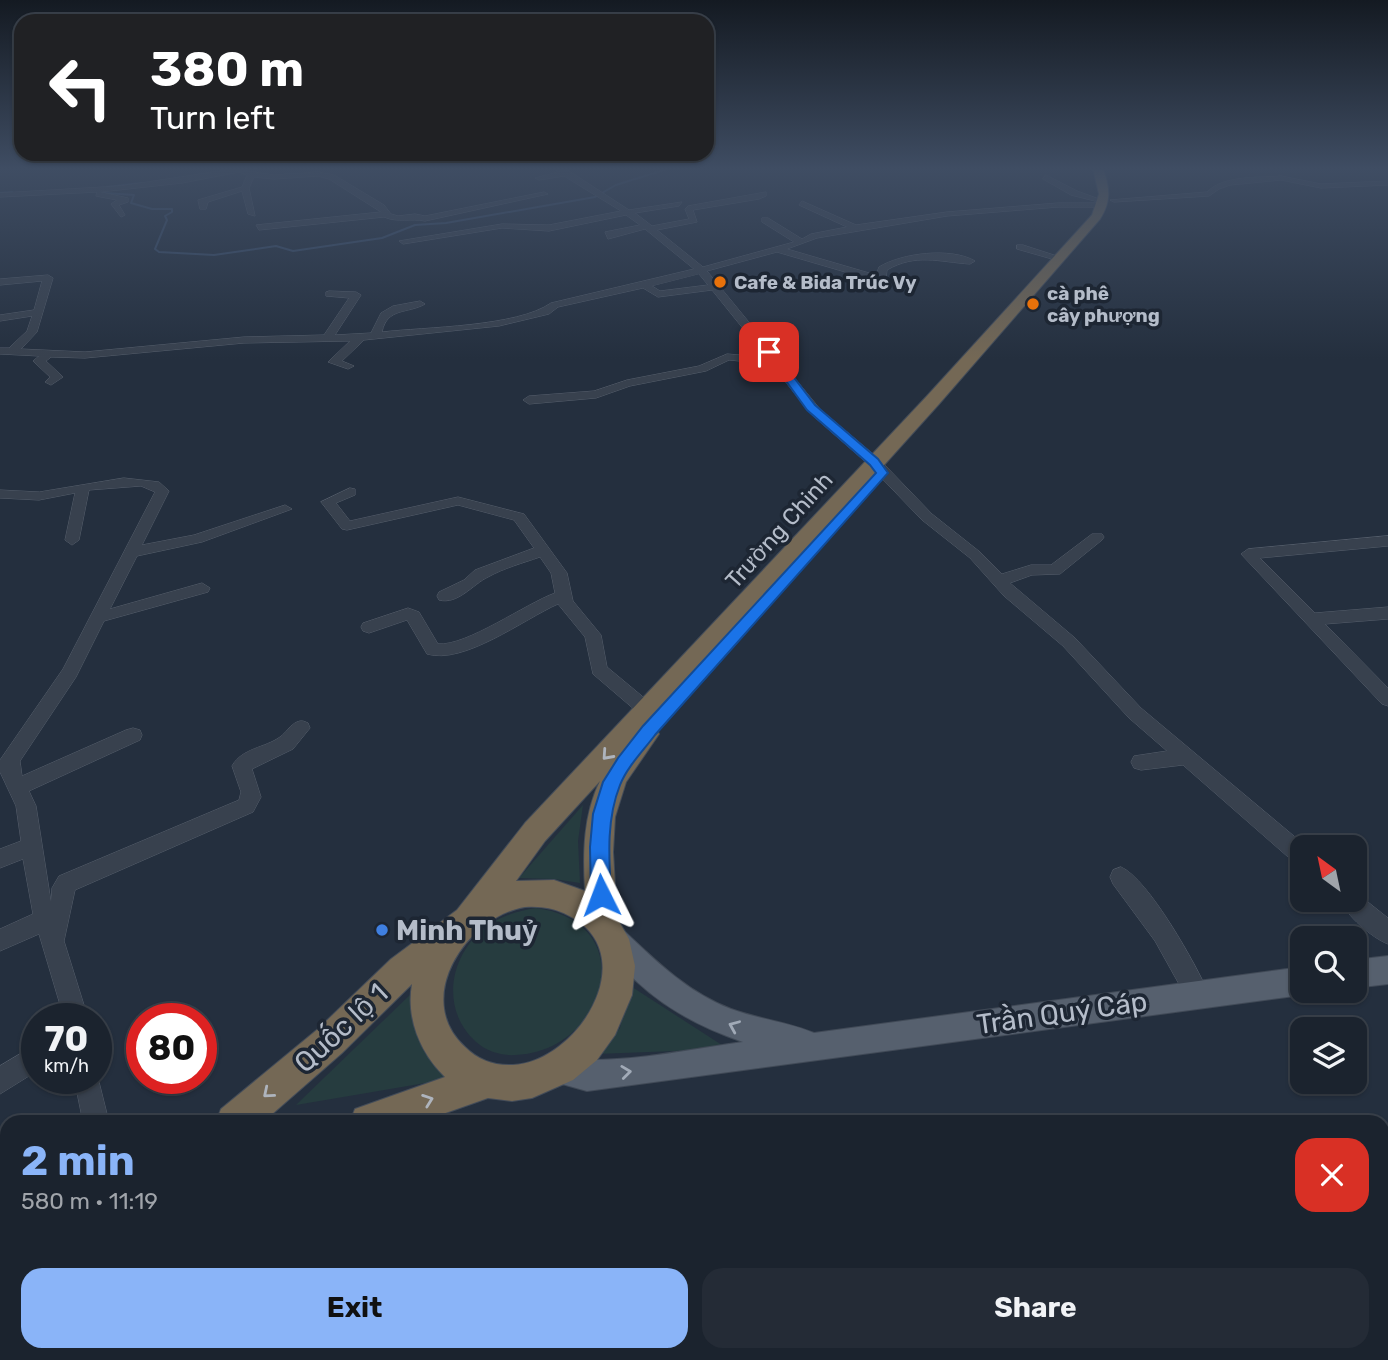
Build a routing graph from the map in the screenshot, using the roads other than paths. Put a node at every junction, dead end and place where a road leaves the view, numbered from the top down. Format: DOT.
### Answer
graph roads {
  1 [pos="459,232"];
  2 [pos="618,232"];
  3 [pos="655,232"];
  4 [pos="784,232"];
  5 [pos="832,232"];
  6 [pos="1081,232"];
  7 [pos="1093,232"];
  8 [pos="611,237"];
  9 [pos="403,241"];
  10 [pos="803,242"];
  11 [pos="1020,247"];
  12 [pos="776,249"];
  13 [pos="1059,258"];
  14 [pos="970,261"];
  15 [pos="701,270"];
  16 [pos="0,282"];
  17 [pos="645,285"];
  18 [pos="716,287"];
  19 [pos="329,294"];
  20 [pos="419,304"];
  21 [pos="37,312"];
  22 [pos="0,318"];
  23 [pos="482,325"];
  24 [pos="376,336"];
  25 [pos="471,337"];
  26 [pos="360,338"];
  27 [pos="327,339"];
  28 [pos="6,352"];
  29 [pos="47,355"];
  30 [pos="777,361"];
  31 [pos="348,366"];
  32 [pos="51,382"];
  33 [pos="529,400"];
  34 [pos="878,468"];
  35 [pos="83,488"];
  36 [pos="350,492"];
  37 [pos="0,494"];
  38 [pos="285,509"];
  39 [pos="1097,537"];
  40 [pos="72,540"];
  41 [pos="1388,541"];
  42 [pos="542,550"];
  43 [pos="131,552"];
  44 [pos="999,581"];
  45 [pos="202,588"];
  46 [pos="445,596"];
  47 [pos="563,596"];
  48 [pos="1388,613"];
  49 [pos="99,617"];
  50 [pos="1312,620"];
  51 [pos="369,628"];
  52 [pos="1388,699"];
  53 [pos="648,711"];
  54 [pos="301,728"];
  55 [pos="133,735"];
  56 [pos="1188,757"];
  57 [pos="1141,762"];
  58 [pos="5,766"];
  59 [pos="18,787"];
  60 [pos="31,846"];
  61 [pos="1290,846"];
  62 [pos="0,859"];
  63 [pos="1121,877"];
  64 [pos="1364,912"];
  65 [pos="45,920"];
  66 [pos="459,928"];
  67 [pos="606,930"];
  68 [pos="1388,933"];
  69 [pos="0,940"];
  70 [pos="52,943"];
  71 [pos="1388,970"];
  72 [pos="1367,972"];
  73 [pos="1290,982"];
  74 [pos="1197,994"];
  75 [pos="71,1003"];
  76 [pos="823,1048"];
  77 [pos="21,1067"];
  78 [pos="559,1069"];
  79 [pos="487,1080"];
  80 [pos="0,1081"];
  81 [pos="90,1094"];
  82 [pos="95,1115"];
  83 [pos="242,1115"];
  84 [pos="388,1115"];
  1 -- 9 [label="street"];
  2 -- 8 [label="street"];
  3 -- 15 [label="street"];
  4 -- 10 [label="street"];
  5 -- 10 [label="street"];
  6 -- 13 [label="highway, Trường Chinh"];
  7 -- 34 [label="highway, Trường Chinh"];
  10 -- 12 [label="street"];
  11 -- 13 [label="street"];
  12 -- 14 [label="street"];
  12 -- 15 [label="street"];
  13 -- 34 [label="highway, Trường Chinh"];
  15 -- 17 [label="street"];
  15 -- 18 [label="street"];
  16 -- 21 [label="street"];
  17 -- 18 [label="street"];
  17 -- 23 [label="street"];
  18 -- 30 [label="street"];
  19 -- 27 [label="street"];
  20 -- 24 [label="street"];
  21 -- 22 [label="street"];
  21 -- 28 [label="street"];
  23 -- 24 [label="street"];
  23 -- 25 [label="street"];
  24 -- 26 [label="street"];
  26 -- 27 [label="street"];
  26 -- 31 [label="street"];
  27 -- 29 [label="street"];
  28 -- 29 [label="street"];
  29 -- 32 [label="street"];
  30 -- 33 [label="street"];
  30 -- 34 [label="street"];
  34 -- 44 [label="street"];
  34 -- 53 [label="highway, Trường Chinh"];
  34 -- 67 [label="highway, Trường Chinh"];
  35 -- 37 [label="street"];
  35 -- 40 [label="street"];
  35 -- 43 [label="street"];
  36 -- 42 [label="street"];
  38 -- 43 [label="street"];
  39 -- 44 [label="street"];
  41 -- 50 [label="street"];
  42 -- 46 [label="street"];
  42 -- 47 [label="street"];
  43 -- 49 [label="street"];
  44 -- 56 [label="street"];
  45 -- 49 [label="street"];
  47 -- 51 [label="street"];
  47 -- 53 [label="street"];
  48 -- 50 [label="street"];
  49 -- 58 [label="street"];
  50 -- 52 [label="street"];
  53 -- 66 [label="highway, Trường Chinh, one-way"];
  54 -- 70 [label="street"];
  55 -- 59 [label="street"];
  56 -- 57 [label="street"];
  56 -- 61 [label="street"];
  58 -- 59 [label="street"];
  59 -- 60 [label="street"];
  60 -- 62 [label="street"];
  60 -- 65 [label="street"];
  63 -- 74 [label="street"];
  64 -- 68 [label="street"];
  65 -- 69 [label="street"];
  65 -- 70 [label="street"];
  66 -- 67 [label="highway"];
  66 -- 79 [label="highway"];
  66 -- 83 [label="highway, Quốc lộ 1, one-way"];
  76 -- 67 [label="main road, Trần Quý Cáp, one-way"];
  67 -- 78 [label="highway"];
  70 -- 75 [label="street"];
  71 -- 72 [label="main road"];
  73 -- 74 [label="main road, Trần Quý Cáp"];
  74 -- 76 [label="main road, Trần Quý Cáp"];
  78 -- 76 [label="main road, Trần Quý Cáp, one-way"];
  77 -- 80 [label="street"];
  78 -- 79 [label="highway"];
  84 -- 79 [label="highway, one-way"];
  81 -- 82 [label="street"];
}
